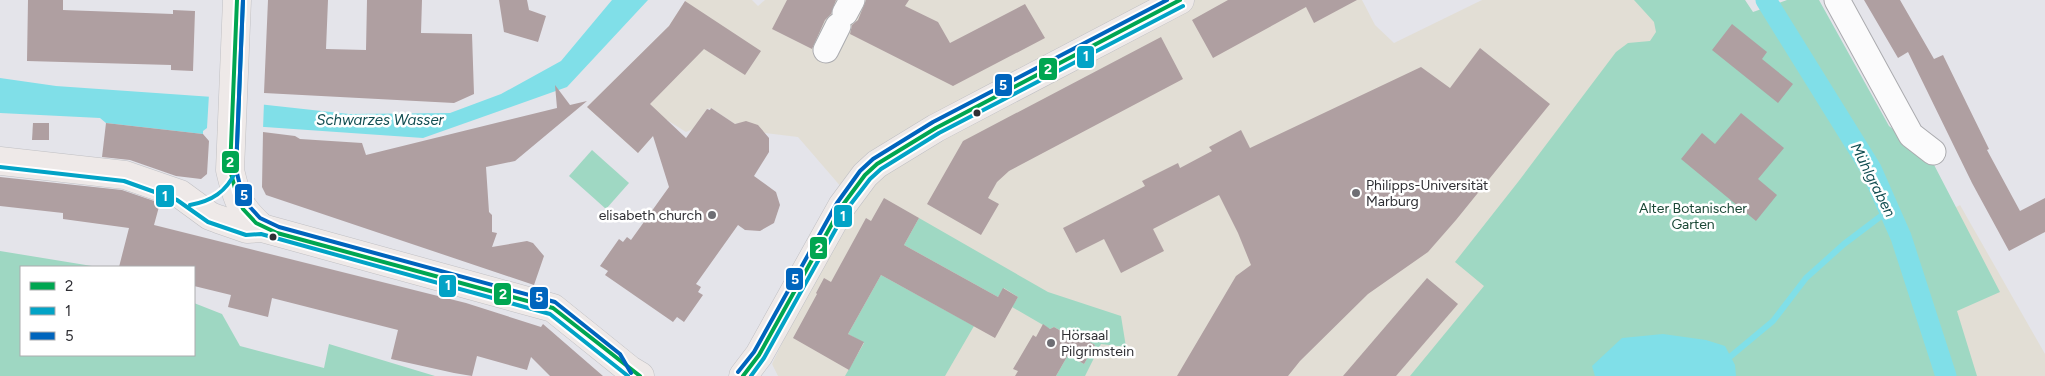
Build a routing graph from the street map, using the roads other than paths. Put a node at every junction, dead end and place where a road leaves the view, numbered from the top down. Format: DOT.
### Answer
graph roads {
  1 [pos="236,0"];
  2 [pos="1180,0"];
  3 [pos="1838,0"];
  4 [pos="845,13"];
  5 [pos="826,50"];
  6 [pos="1933,152"];
  7 [pos="0,162"];
  8 [pos="230,170"];
  9 [pos="189,199"];
  10 [pos="262,228"];
  11 [pos="620,367"];
  12 [pos="640,376"];
  13 [pos="743,376"];
  1 -- 8 [label="main road"];
  2 -- 13 [label="main road"];
  3 -- 6 [label="street"];
  4 -- 5 [label="street"];
  7 -- 9 [label="main road"];
  8 -- 9 [label="main road"];
  8 -- 10 [label="main road"];
  9 -- 10 [label="main road"];
  10 -- 11 [label="main road"];
  11 -- 12 [label="main road"];
}
